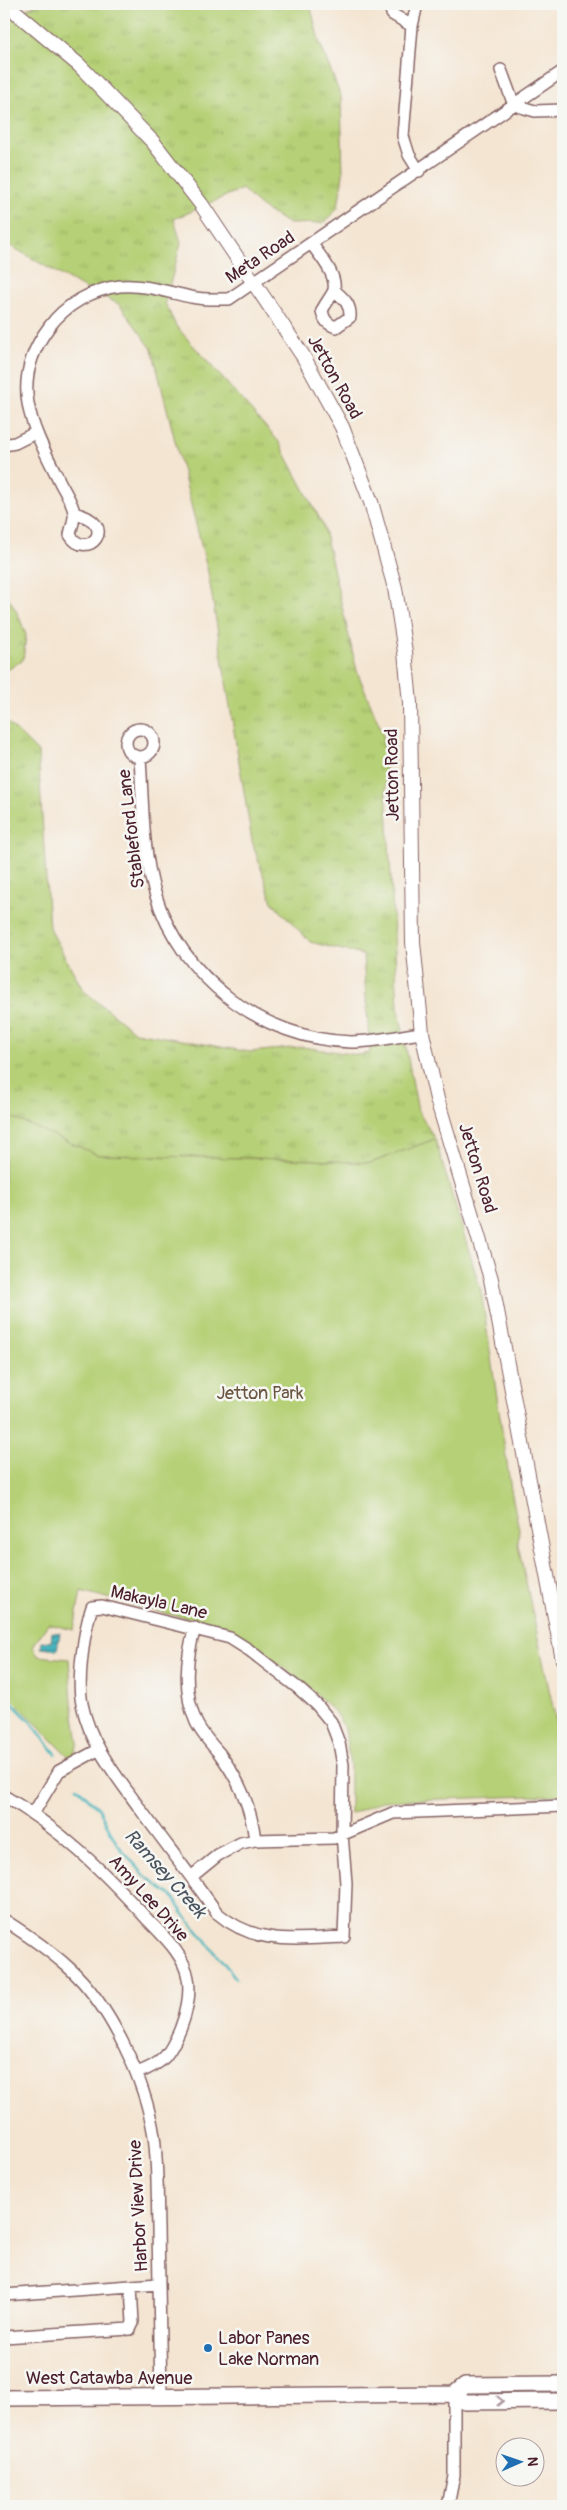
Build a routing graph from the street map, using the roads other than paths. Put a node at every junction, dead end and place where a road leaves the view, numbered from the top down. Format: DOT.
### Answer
graph roads {
  1 [pos="6,4"];
  2 [pos="390,4"];
  3 [pos="417,4"];
  4 [pos="412,26"];
  5 [pos="501,70"];
  6 [pos="563,71"];
  7 [pos="514,105"];
  8 [pos="563,110"];
  9 [pos="419,170"];
  10 [pos="311,243"];
  11 [pos="255,282"];
  12 [pos="334,290"];
  13 [pos="35,433"];
  14 [pos="4,446"];
  15 [pos="74,513"];
  16 [pos="140,758"];
  17 [pos="422,1032"];
  18 [pos="195,1628"];
  19 [pos="563,1660"];
  20 [pos="98,1750"];
  21 [pos="4,1796"];
  22 [pos="563,1806"];
  23 [pos="33,1814"];
  24 [pos="342,1834"];
  25 [pos="255,1840"];
  26 [pos="191,1877"];
  27 [pos="4,1920"];
  28 [pos="137,2073"];
  29 [pos="159,2284"];
  30 [pos="131,2286"];
  31 [pos="4,2295"];
  32 [pos="4,2337"];
  33 [pos="563,2384"];
  34 [pos="454,2394"];
  35 [pos="160,2397"];
  36 [pos="4,2398"];
  37 [pos="563,2401"];
  38 [pos="448,2506"];
  1 -- 11 [label="street, Jetton Road"];
  2 -- 4 [label="street"];
  3 -- 4 [label="street"];
  4 -- 9 [label="street"];
  5 -- 7 [label="street"];
  6 -- 7 [label="street, Meta Road"];
  7 -- 8 [label="street"];
  7 -- 9 [label="street, Meta Road"];
  9 -- 10 [label="street, Meta Road"];
  10 -- 11 [label="street, Meta Road"];
  10 -- 12 [label="street"];
  11 -- 13 [label="street, Meta Road"];
  11 -- 17 [label="street, Jetton Road"];
  13 -- 14 [label="street"];
  13 -- 15 [label="street, Meta Road"];
  16 -- 17 [label="street, Stableford Lane"];
  17 -- 19 [label="street, Jetton Road"];
  18 -- 20 [label="street, Makayla Lane"];
  18 -- 24 [label="street, Makayla Lane"];
  18 -- 25 [label="street"];
  20 -- 23 [label="street"];
  20 -- 26 [label="street, Makayla Lane"];
  21 -- 23 [label="street, Amy Lee Drive"];
  22 -- 24 [label="street"];
  23 -- 28 [label="street, Amy Lee Drive"];
  24 -- 25 [label="street"];
  24 -- 26 [label="street, Makayla Lane"];
  25 -- 26 [label="street"];
  27 -- 28 [label="street, Harbor View Drive"];
  28 -- 29 [label="street, Harbor View Drive"];
  29 -- 30 [label="street"];
  29 -- 35 [label="street, Harbor View Drive"];
  30 -- 31 [label="street"];
  30 -- 32 [label="street"];
  33 -- 34 [label="main road, West Catawba Avenue"];
  34 -- 35 [label="main road, West Catawba Avenue"];
  34 -- 37 [label="main road, West Catawba Avenue, one-way"];
  34 -- 38 [label="street"];
  35 -- 36 [label="main road, West Catawba Avenue"];
}
